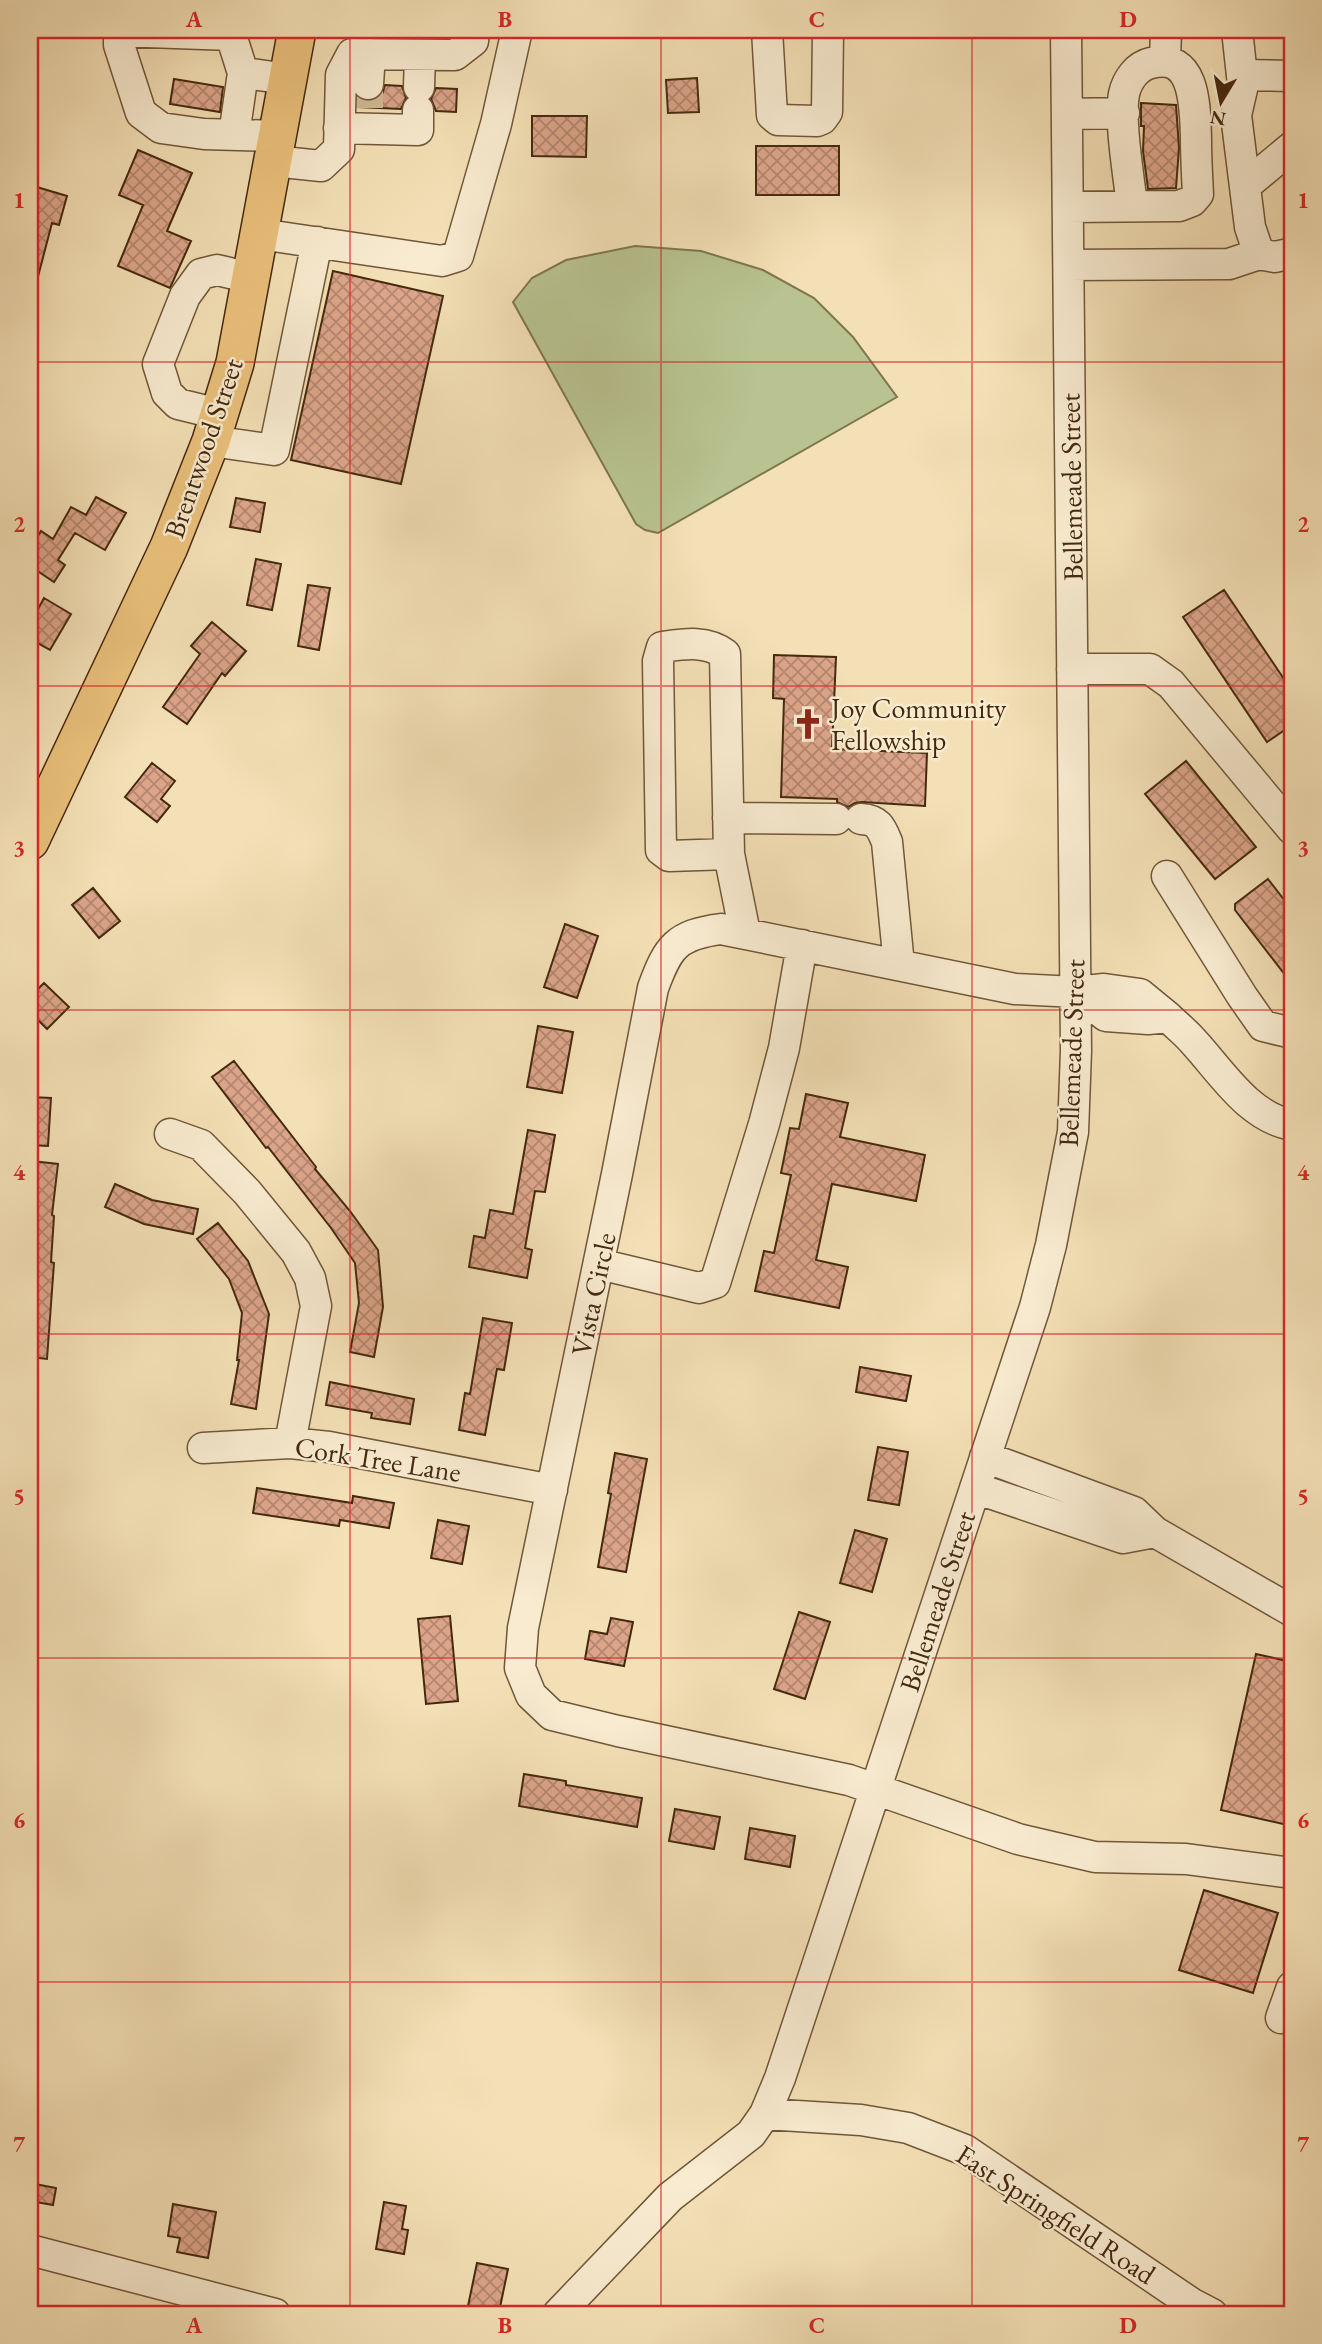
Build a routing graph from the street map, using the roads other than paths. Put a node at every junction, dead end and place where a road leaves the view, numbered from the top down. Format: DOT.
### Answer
graph roads {
  1 [pos="119,30"];
  2 [pos="297,30"];
  3 [pos="474,30"];
  4 [pos="517,30"];
  5 [pos="767,30"];
  6 [pos="828,30"];
  7 [pos="1066,30"];
  8 [pos="1166,30"];
  9 [pos="1237,30"];
  10 [pos="231,32"];
  11 [pos="369,54"];
  12 [pos="420,55"];
  13 [pos="1165,60"];
  14 [pos="243,73"];
  15 [pos="1242,75"];
  16 [pos="1292,76"];
  17 [pos="288,79"];
  18 [pos="361,112"];
  19 [pos="1124,113"];
  20 [pos="1067,114"];
  21 [pos="234,135"];
  22 [pos="1292,147"];
  23 [pos="275,149"];
  24 [pos="1245,186"];
  25 [pos="1132,206"];
  26 [pos="1068,207"];
  27 [pos="260,234"];
  28 [pos="317,242"];
  29 [pos="1292,253"];
  30 [pos="1259,254"];
  31 [pos="1069,265"];
  32 [pos="251,278"];
  33 [pos="215,427"];
  34 [pos="1072,669"];
  35 [pos="729,818"];
  36 [pos="1292,829"];
  37 [pos="30,841"];
  38 [pos="729,854"];
  39 [pos="1167,876"];
  40 [pos="745,933"];
  41 [pos="802,945"];
  42 [pos="899,965"];
  43 [pos="1076,992"];
  44 [pos="1292,1033"];
  45 [pos="1292,1125"];
  46 [pos="170,1134"];
  47 [pos="599,1264"];
  48 [pos="290,1443"];
  49 [pos="203,1448"];
  50 [pos="985,1457"];
  51 [pos="975,1488"];
  52 [pos="552,1490"];
  53 [pos="1086,1510"];
  54 [pos="1292,1611"];
  55 [pos="875,1790"];
  56 [pos="1292,1873"];
  57 [pos="1292,1987"];
  58 [pos="1281,2018"];
  59 [pos="765,2114"];
  60 [pos="30,2250"];
  61 [pos="275,2314"];
  62 [pos="558,2314"];
  63 [pos="1212,2314"];
  1 -- 10 [label="street"];
  1 -- 21 [label="street"];
  2 -- 17 [label="main road, Brentwood Street"];
  3 -- 12 [label="street"];
  4 -- 28 [label="street"];
  5 -- 6 [label="street"];
  7 -- 20 [label="street, Bellemeade Street"];
  8 -- 13 [label="street"];
  9 -- 15 [label="street"];
  10 -- 14 [label="street"];
  11 -- 12 [label="street"];
  11 -- 18 [label="street"];
  11 -- 18 [label="street"];
  12 -- 18 [label="street"];
  13 -- 19 [label="street"];
  13 -- 25 [label="street"];
  14 -- 17 [label="street"];
  14 -- 21 [label="street"];
  15 -- 16 [label="street"];
  15 -- 24 [label="street"];
  17 -- 23 [label="main road, Brentwood Street"];
  18 -- 23 [label="street"];
  19 -- 20 [label="street"];
  19 -- 25 [label="street"];
  20 -- 26 [label="street, Bellemeade Street"];
  21 -- 23 [label="street"];
  22 -- 24 [label="street"];
  23 -- 27 [label="main road, Brentwood Street"];
  24 -- 30 [label="street"];
  25 -- 26 [label="street"];
  26 -- 31 [label="street, Bellemeade Street"];
  27 -- 28 [label="street"];
  27 -- 32 [label="main road, Brentwood Street"];
  28 -- 33 [label="street"];
  29 -- 30 [label="street"];
  30 -- 31 [label="street"];
  31 -- 34 [label="street, Bellemeade Street"];
  32 -- 33 [label="main road, Brentwood Street"];
  32 -- 33 [label="street"];
  33 -- 37 [label="main road, Brentwood Street"];
  34 -- 36 [label="street"];
  34 -- 43 [label="street, Bellemeade Street"];
  35 -- 38 [label="street"];
  35 -- 38 [label="street"];
  35 -- 42 [label="street"];
  38 -- 40 [label="street"];
  39 -- 44 [label="street"];
  40 -- 41 [label="street, Vista Circle"];
  40 -- 47 [label="street, Vista Circle"];
  41 -- 42 [label="street, Vista Circle"];
  41 -- 47 [label="street"];
  42 -- 43 [label="street, Vista Circle"];
  43 -- 45 [label="street"];
  43 -- 50 [label="street, Bellemeade Street"];
  46 -- 48 [label="street"];
  47 -- 52 [label="street, Vista Circle"];
  48 -- 49 [label="street, Cork Tree Lane"];
  48 -- 52 [label="street, Cork Tree Lane"];
  50 -- 51 [label="street, Bellemeade Street"];
  50 -- 53 [label="street"];
  51 -- 53 [label="street"];
  51 -- 55 [label="street, Bellemeade Street"];
  52 -- 55 [label="street, Vista Circle"];
  53 -- 54 [label="street"];
  55 -- 56 [label="street, Vista Circle"];
  55 -- 59 [label="street, Bellemeade Street"];
  57 -- 58 [label="street"];
  59 -- 62 [label="street"];
  59 -- 63 [label="street, East Springfield Road"];
  60 -- 61 [label="street"];
}
